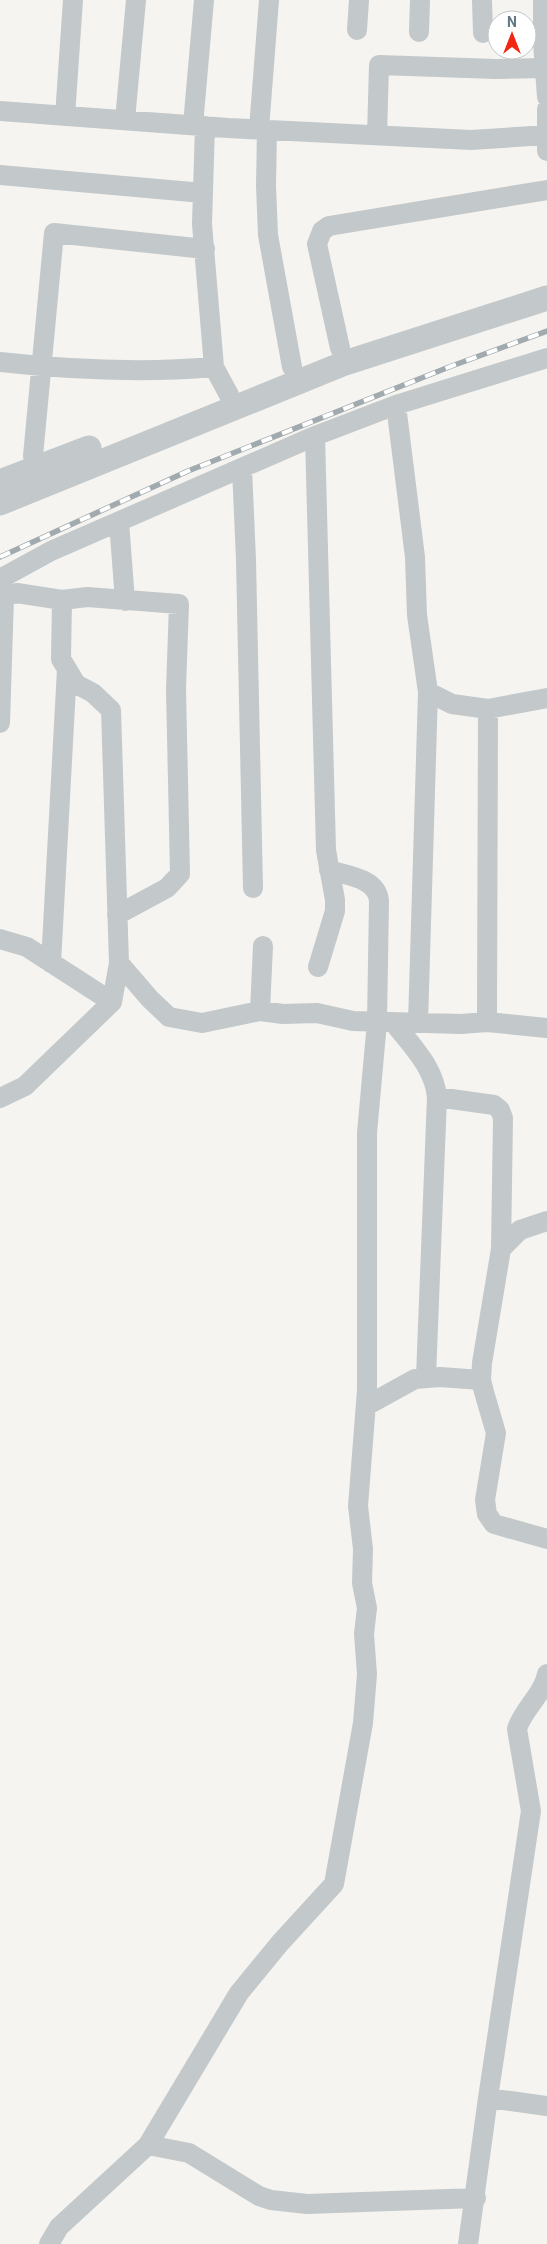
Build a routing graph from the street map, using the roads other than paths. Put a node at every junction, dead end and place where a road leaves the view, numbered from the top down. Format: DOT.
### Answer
graph roads {
  1 [pos="73,0"];
  2 [pos="136,0"];
  3 [pos="204,0"];
  4 [pos="269,0"];
  5 [pos="358,0"];
  6 [pos="420,0"];
  7 [pos="482,0"];
  8 [pos="543,0"];
  9 [pos="357,30"];
  10 [pos="418,32"];
  11 [pos="482,33"];
  12 [pos="545,68"];
  13 [pos="547,97"];
  14 [pos="547,109"];
  15 [pos="1,116"];
  16 [pos="65,116"];
  17 [pos="125,120"];
  18 [pos="199,126"];
  19 [pos="263,130"];
  20 [pos="547,135"];
  21 [pos="377,136"];
  22 [pos="547,151"];
  23 [pos="0,175"];
  24 [pos="547,190"];
  25 [pos="203,193"];
  26 [pos="205,249"];
  27 [pos="547,280"];
  28 [pos="547,298"];
  29 [pos="340,348"];
  30 [pos="547,358"];
  31 [pos="0,362"];
  32 [pos="41,366"];
  33 [pos="214,367"];
  34 [pos="292,367"];
  35 [pos="229,394"];
  36 [pos="396,405"];
  37 [pos="316,436"];
  38 [pos="33,456"];
  39 [pos="242,468"];
  40 [pos="0,482"];
  41 [pos="0,503"];
  42 [pos="119,522"];
  43 [pos="1,591"];
  44 [pos="62,600"];
  45 [pos="124,601"];
  46 [pos="67,669"];
  47 [pos="428,692"];
  48 [pos="547,698"];
  49 [pos="488,708"];
  50 [pos="0,723"];
  51 [pos="329,870"];
  52 [pos="253,888"];
  53 [pos="117,915"];
  54 [pos="0,939"];
  55 [pos="263,946"];
  56 [pos="51,963"];
  57 [pos="119,963"];
  58 [pos="318,967"];
  59 [pos="112,1002"];
  60 [pos="260,1011"];
  61 [pos="386,1022"];
  62 [pos="487,1022"];
  63 [pos="418,1023"];
  64 [pos="547,1028"];
  65 [pos="437,1097"];
  66 [pos="0,1098"];
  67 [pos="547,1221"];
  68 [pos="501,1249"];
  69 [pos="426,1377"];
  70 [pos="481,1380"];
  71 [pos="366,1406"];
  72 [pos="547,1539"];
  73 [pos="547,1674"];
  74 [pos="488,2098"];
  75 [pos="547,2106"];
  76 [pos="148,2144"];
  77 [pos="476,2198"];
  78 [pos="49,2244"];
  79 [pos="468,2244"];
  1 -- 16 [label="street"];
  2 -- 17 [label="street"];
  3 -- 18 [label="street"];
  4 -- 19 [label="street"];
  5 -- 9 [label="street"];
  6 -- 10 [label="street"];
  7 -- 11 [label="street"];
  8 -- 12 [label="street"];
  12 -- 13 [label="street"];
  12 -- 21 [label="street"];
  14 -- 20 [label="street"];
  15 -- 16 [label="street"];
  16 -- 17 [label="street"];
  17 -- 18 [label="street"];
  18 -- 19 [label="street"];
  18 -- 25 [label="street"];
  19 -- 21 [label="street"];
  19 -- 34 [label="street"];
  20 -- 21 [label="street"];
  20 -- 22 [label="street"];
  23 -- 25 [label="street"];
  24 -- 29 [label="street"];
  25 -- 26 [label="street"];
  26 -- 32 [label="street"];
  26 -- 33 [label="street"];
  27 -- 29 [label="street"];
  28 -- 41 [label="street"];
  29 -- 34 [label="street"];
  30 -- 36 [label="street"];
  31 -- 32 [label="street"];
  32 -- 33 [label="street"];
  32 -- 38 [label="street"];
  33 -- 35 [label="street"];
  34 -- 35 [label="street"];
  35 -- 40 [label="street"];
  36 -- 37 [label="street"];
  36 -- 47 [label="street"];
  37 -- 39 [label="street"];
  37 -- 51 [label="street"];
  39 -- 42 [label="street"];
  39 -- 52 [label="street"];
  42 -- 43 [label="street"];
  42 -- 45 [label="street"];
  43 -- 44 [label="street"];
  43 -- 50 [label="street"];
  44 -- 45 [label="street"];
  44 -- 46 [label="street"];
  45 -- 53 [label="street"];
  46 -- 53 [label="street"];
  46 -- 56 [label="street"];
  47 -- 49 [label="street"];
  47 -- 63 [label="street"];
  48 -- 49 [label="street"];
  49 -- 62 [label="street"];
  51 -- 58 [label="street"];
  51 -- 61 [label="street"];
  53 -- 57 [label="street"];
  54 -- 56 [label="street"];
  55 -- 60 [label="street"];
  56 -- 59 [label="street"];
  57 -- 59 [label="street"];
  57 -- 60 [label="street"];
  59 -- 66 [label="street"];
  60 -- 61 [label="street"];
  61 -- 63 [label="street"];
  61 -- 65 [label="street"];
  61 -- 71 [label="street"];
  62 -- 63 [label="street"];
  62 -- 64 [label="street"];
  65 -- 68 [label="street"];
  65 -- 69 [label="street"];
  67 -- 68 [label="street"];
  68 -- 70 [label="street"];
  69 -- 70 [label="street"];
  69 -- 71 [label="street"];
  70 -- 72 [label="street"];
  71 -- 76 [label="street"];
  73 -- 74 [label="street"];
  74 -- 75 [label="street"];
  74 -- 77 [label="street"];
  76 -- 77 [label="street"];
  76 -- 78 [label="street"];
  77 -- 79 [label="street"];
}
